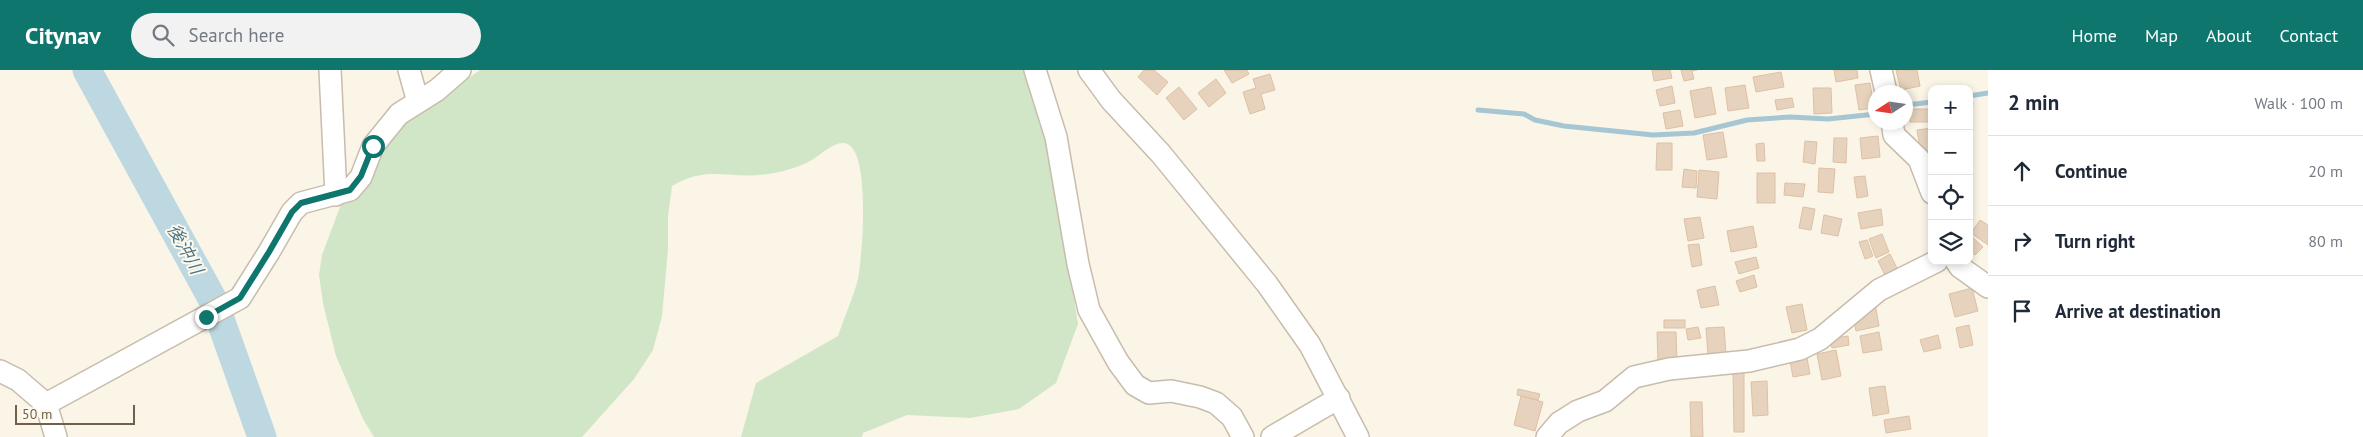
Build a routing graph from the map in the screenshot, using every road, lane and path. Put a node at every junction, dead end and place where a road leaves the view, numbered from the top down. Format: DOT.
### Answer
graph roads {
  1 [pos="330,70"];
  2 [pos="409,70"];
  3 [pos="460,70"];
  4 [pos="1035,70"];
  5 [pos="1089,70"];
  6 [pos="1881,70"];
  7 [pos="1884,85"];
  8 [pos="418,102"];
  9 [pos="1893,130"];
  10 [pos="1928,182"];
  11 [pos="336,195"];
  12 [pos="1929,265"];
  13 [pos="1959,265"];
  14 [pos="1988,287"];
  15 [pos="0,371"];
  16 [pos="1339,398"];
  17 [pos="46,404"];
  18 [pos="56,437"];
  19 [pos="1243,437"];
  20 [pos="1272,437"];
  21 [pos="1358,437"];
  22 [pos="1547,437"];
  1 -- 11 [label="street"];
  2 -- 8 [label="street"];
  3 -- 8 [label="street"];
  4 -- 19 [label="street"];
  5 -- 16 [label="street"];
  6 -- 7 [label="street"];
  8 -- 11 [label="street"];
  9 -- 10 [label="street"];
  11 -- 17 [label="street"];
  12 -- 22 [label="street"];
  13 -- 14 [label="street"];
  15 -- 17 [label="street"];
  16 -- 20 [label="street"];
  16 -- 21 [label="street"];
  17 -- 18 [label="street"];
}
